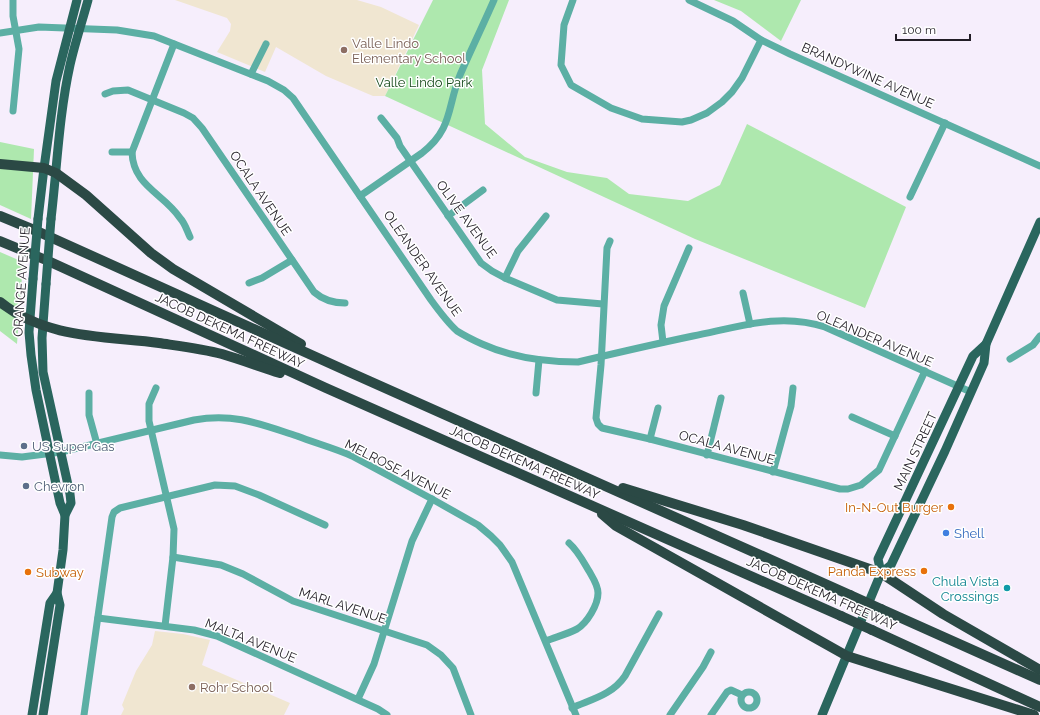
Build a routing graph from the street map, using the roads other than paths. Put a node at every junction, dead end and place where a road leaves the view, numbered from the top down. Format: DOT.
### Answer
graph roads {
  1 [pos="13,0"];
  2 [pos="77,0"];
  3 [pos="88,0"];
  4 [pos="494,0"];
  5 [pos="573,0"];
  6 [pos="689,0"];
  7 [pos="70,28"];
  8 [pos="80,29"];
  9 [pos="16,30"];
  10 [pos="0,33"];
  11 [pos="761,40"];
  12 [pos="174,44"];
  13 [pos="266,44"];
  14 [pos="251,74"];
  15 [pos="105,94"];
  16 [pos="152,100"];
  17 [pos="13,111"];
  18 [pos="381,118"];
  19 [pos="945,123"];
  20 [pos="112,152"];
  21 [pos="132,152"];
  22 [pos="411,161"];
  23 [pos="0,164"];
  24 [pos="1040,166"];
  25 [pos="44,168"];
  26 [pos="56,173"];
  27 [pos="483,190"];
  28 [pos="360,196"];
  29 [pos="910,197"];
  30 [pos="0,216"];
  31 [pos="448,216"];
  32 [pos="546,216"];
  33 [pos="1040,222"];
  34 [pos="190,237"];
  35 [pos="0,241"];
  36 [pos="610,241"];
  37 [pos="689,248"];
  38 [pos="292,260"];
  39 [pos="505,278"];
  40 [pos="249,282"];
  41 [pos="743,293"];
  42 [pos="0,302"];
  43 [pos="345,303"];
  44 [pos="604,304"];
  45 [pos="30,320"];
  46 [pos="750,324"];
  47 [pos="43,326"];
  48 [pos="1040,336"];
  49 [pos="663,342"];
  50 [pos="986,344"];
  51 [pos="601,356"];
  52 [pos="539,360"];
  53 [pos="1010,360"];
  54 [pos="925,371"];
  55 [pos="349,372"];
  56 [pos="960,387"];
  57 [pos="156,388"];
  58 [pos="326,388"];
  59 [pos="792,388"];
  60 [pos="971,392"];
  61 [pos="89,393"];
  62 [pos="536,393"];
  63 [pos="721,398"];
  64 [pos="658,408"];
  65 [pos="852,417"];
  66 [pos="152,431"];
  67 [pos="895,436"];
  68 [pos="650,439"];
  69 [pos="97,444"];
  70 [pos="933,444"];
  71 [pos="945,451"];
  72 [pos="61,452"];
  73 [pos="50,454"];
  74 [pos="0,455"];
  75 [pos="707,455"];
  76 [pos="774,472"];
  77 [pos="580,474"];
  78 [pos="168,497"];
  79 [pos="432,499"];
  80 [pos="595,507"];
  81 [pos="65,515"];
  82 [pos="325,525"];
  83 [pos="569,544"];
  84 [pos="173,558"];
  85 [pos="881,573"];
  86 [pos="57,593"];
  87 [pos="659,614"];
  88 [pos="98,618"];
  89 [pos="165,626"];
  90 [pos="384,631"];
  91 [pos="546,641"];
  92 [pos="711,652"];
  93 [pos="847,656"];
  94 [pos="40,663"];
  95 [pos="50,664"];
  96 [pos="1040,670"];
  97 [pos="1040,680"];
  98 [pos="742,695"];
  99 [pos="358,699"];
  100 [pos="1040,706"];
  101 [pos="574,712"];
  102 [pos="32,715"];
  103 [pos="43,715"];
  104 [pos="84,715"];
  105 [pos="387,715"];
  106 [pos="471,715"];
  107 [pos="670,715"];
  108 [pos="711,715"];
  109 [pos="822,715"];
  110 [pos="1034,715"];
  1 -- 9 [label="street"];
  2 -- 7 [label="main road, ORANGE AVENUE"];
  3 -- 8 [label="main road, ORANGE AVENUE"];
  4 -- 22 [label="street"];
  5 -- 11 [label="street"];
  6 -- 11 [label="street, BRANDYWINE AVENUE"];
  7 -- 8 [label="street, OLEANDER AVENUE"];
  7 -- 9 [label="street, OLEANDER AVENUE"];
  7 -- 25 [label="main road, ORANGE AVENUE"];
  8 -- 12 [label="street, OLEANDER AVENUE"];
  8 -- 26 [label="main road, ORANGE AVENUE"];
  9 -- 10 [label="street, OLEANDER AVENUE"];
  9 -- 17 [label="street"];
  11 -- 19 [label="street, BRANDYWINE AVENUE"];
  12 -- 14 [label="street, OLEANDER AVENUE"];
  12 -- 16 [label="street"];
  13 -- 14 [label="street"];
  14 -- 28 [label="street, OLEANDER AVENUE"];
  15 -- 16 [label="street, OCALA AVENUE"];
  16 -- 21 [label="street"];
  16 -- 38 [label="street, OCALA AVENUE"];
  18 -- 22 [label="street, OLIVE AVENUE"];
  19 -- 24 [label="street, BRANDYWINE AVENUE"];
  19 -- 29 [label="street"];
  20 -- 21 [label="street"];
  21 -- 34 [label="street"];
  22 -- 28 [label="street"];
  22 -- 31 [label="street, OLIVE AVENUE"];
  23 -- 25 [label="highway"];
  25 -- 26 [label="highway"];
  25 -- 45 [label="main road, ORANGE AVENUE, bridge"];
  26 -- 47 [label="main road, ORANGE AVENUE, bridge"];
  26 -- 55 [label="highway"];
  27 -- 31 [label="street"];
  28 -- 52 [label="street, OLEANDER AVENUE"];
  30 -- 55 [label="highway, JACOB DEKEMA FREEWAY"];
  31 -- 39 [label="street, OLIVE AVENUE"];
  32 -- 39 [label="street"];
  33 -- 50 [label="main road, MAIN STREET"];
  35 -- 58 [label="highway, JACOB DEKEMA FREEWAY"];
  36 -- 44 [label="street"];
  37 -- 49 [label="street"];
  38 -- 40 [label="street"];
  38 -- 43 [label="street, OCALA AVENUE"];
  39 -- 44 [label="street, OLIVE AVENUE"];
  41 -- 46 [label="street"];
  42 -- 45 [label="highway"];
  44 -- 51 [label="street"];
  45 -- 47 [label="highway"];
  45 -- 73 [label="main road, ORANGE AVENUE"];
  46 -- 49 [label="street, OLEANDER AVENUE"];
  46 -- 54 [label="street, OLEANDER AVENUE"];
  47 -- 58 [label="highway"];
  47 -- 72 [label="main road, ORANGE AVENUE"];
  48 -- 53 [label="street"];
  49 -- 51 [label="street, OLEANDER AVENUE"];
  50 -- 56 [label="main road, MAIN STREET"];
  50 -- 60 [label="main road, MAIN STREET"];
  51 -- 52 [label="street, OLEANDER AVENUE"];
  51 -- 68 [label="street, OCALA AVENUE"];
  52 -- 62 [label="street"];
  54 -- 56 [label="street, OLEANDER AVENUE"];
  54 -- 67 [label="street"];
  55 -- 77 [label="highway, JACOB DEKEMA FREEWAY"];
  56 -- 60 [label="street, OLEANDER AVENUE"];
  56 -- 70 [label="main road, MAIN STREET"];
  57 -- 66 [label="street"];
  58 -- 80 [label="highway, JACOB DEKEMA FREEWAY"];
  59 -- 76 [label="street"];
  60 -- 71 [label="main road, MAIN STREET"];
  61 -- 69 [label="street"];
  63 -- 75 [label="street"];
  64 -- 68 [label="street"];
  65 -- 67 [label="street"];
  66 -- 69 [label="street, MELROSE AVENUE"];
  66 -- 78 [label="street"];
  66 -- 79 [label="street, MELROSE AVENUE"];
  67 -- 76 [label="street, OCALA AVENUE"];
  68 -- 75 [label="street, OCALA AVENUE"];
  69 -- 72 [label="street, MELROSE AVENUE"];
  70 -- 71 [label="main road"];
  70 -- 85 [label="main road, MAIN STREET"];
  71 -- 85 [label="main road, MAIN STREET"];
  72 -- 73 [label="street, MELROSE AVENUE"];
  72 -- 81 [label="main road, ORANGE AVENUE"];
  73 -- 74 [label="street, MELROSE AVENUE"];
  73 -- 81 [label="main road, ORANGE AVENUE"];
  75 -- 76 [label="street, OCALA AVENUE"];
  77 -- 85 [label="highway"];
  77 -- 97 [label="highway, JACOB DEKEMA FREEWAY, bridge"];
  78 -- 82 [label="street"];
  78 -- 84 [label="street"];
  78 -- 88 [label="street"];
  79 -- 90 [label="street"];
  79 -- 91 [label="street, MELROSE AVENUE"];
  80 -- 93 [label="highway"];
  80 -- 100 [label="highway, JACOB DEKEMA FREEWAY, bridge"];
  81 -- 86 [label="main road, ORANGE AVENUE"];
  83 -- 91 [label="street"];
  84 -- 89 [label="street"];
  84 -- 90 [label="street, MARL AVENUE"];
  85 -- 93 [label="main road, MAIN STREET"];
  85 -- 96 [label="highway"];
  86 -- 94 [label="main road, ORANGE AVENUE"];
  86 -- 95 [label="main road, ORANGE AVENUE"];
  87 -- 101 [label="street"];
  88 -- 89 [label="street, MALTA AVENUE"];
  88 -- 104 [label="street"];
  89 -- 99 [label="street, MALTA AVENUE"];
  90 -- 99 [label="street"];
  90 -- 106 [label="street, MARL AVENUE"];
  91 -- 101 [label="street, MELROSE AVENUE"];
  92 -- 107 [label="street"];
  93 -- 109 [label="main road, MAIN STREET"];
  93 -- 110 [label="highway"];
  94 -- 95 [label="main road"];
  94 -- 102 [label="main road, ORANGE AVENUE"];
  95 -- 103 [label="main road, ORANGE AVENUE"];
  98 -- 108 [label="street"];
  99 -- 105 [label="street, MALTA AVENUE"];
}
